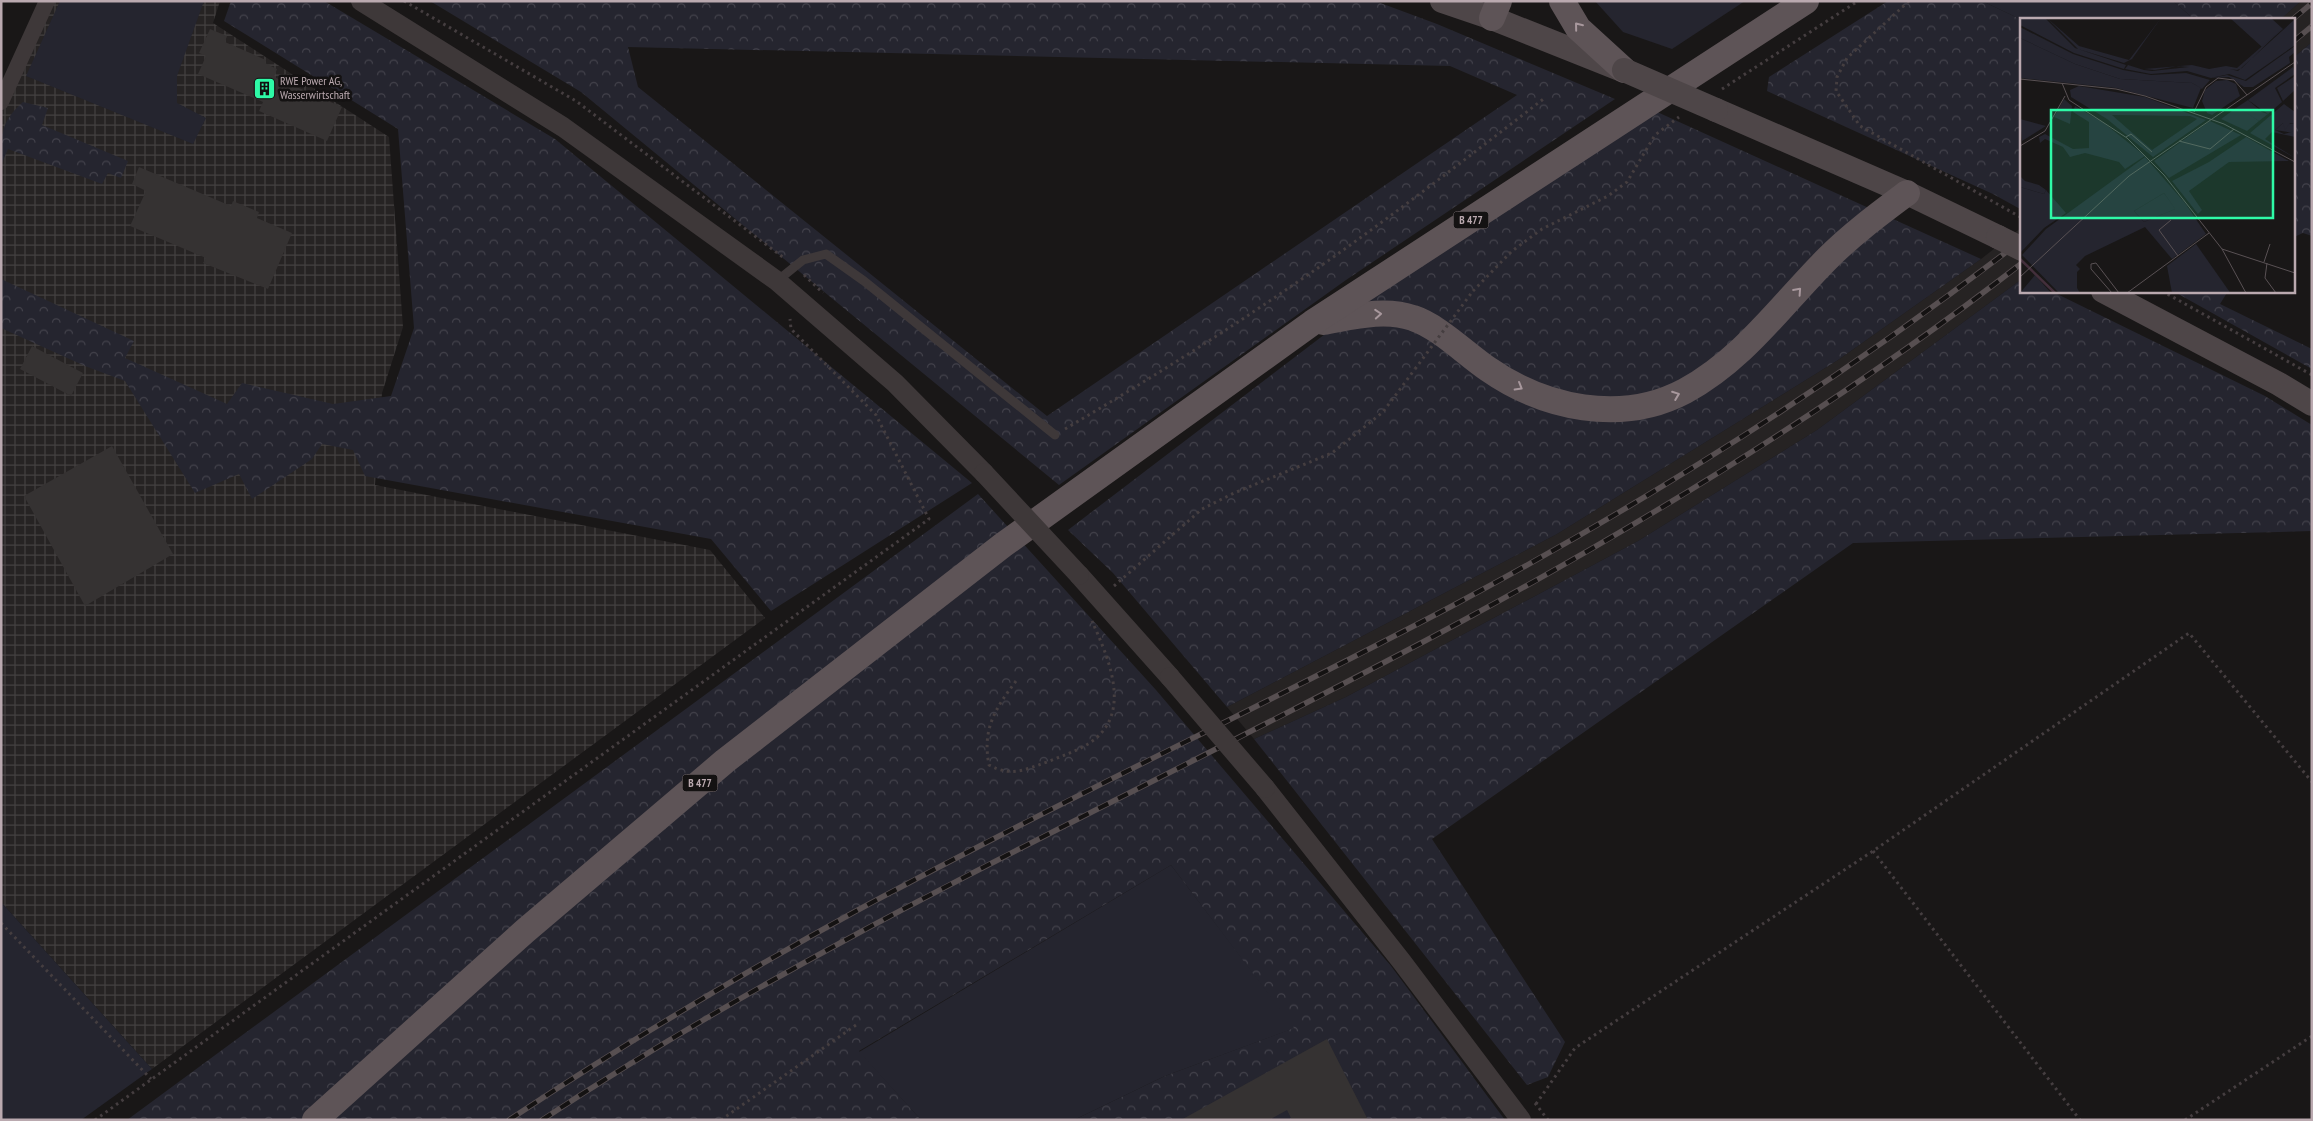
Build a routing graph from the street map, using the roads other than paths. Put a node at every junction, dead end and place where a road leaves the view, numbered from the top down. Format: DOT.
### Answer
graph roads {
  1 [pos="47,1"];
  2 [pos="361,1"];
  3 [pos="1442,1"];
  4 [pos="1562,1"];
  5 [pos="1806,1"];
  6 [pos="1496,10"];
  7 [pos="1624,70"];
  8 [pos="1,102"];
  9 [pos="1907,193"];
  10 [pos="2020,248"];
  11 [pos="782,285"];
  12 [pos="2105,292"];
  13 [pos="1312,323"];
  14 [pos="2312,404"];
  15 [pos="1055,435"];
  16 [pos="315,1120"];
  17 [pos="1521,1120"];
  1 -- 8 [label="street"];
  2 -- 11 [label="street"];
  3 -- 6 [label="main road"];
  7 -- 4 [label="main road, one-way"];
  5 -- 13 [label="main road, B 477"];
  6 -- 7 [label="main road"];
  7 -- 9 [label="main road, bridge"];
  9 -- 10 [label="main road, bridge"];
  13 -- 9 [label="main road, one-way"];
  11 -- 15 [label="lane"];
  11 -- 17 [label="street, bridge"];
  12 -- 14 [label="main road"];
  13 -- 16 [label="main road, B 477"];
}
